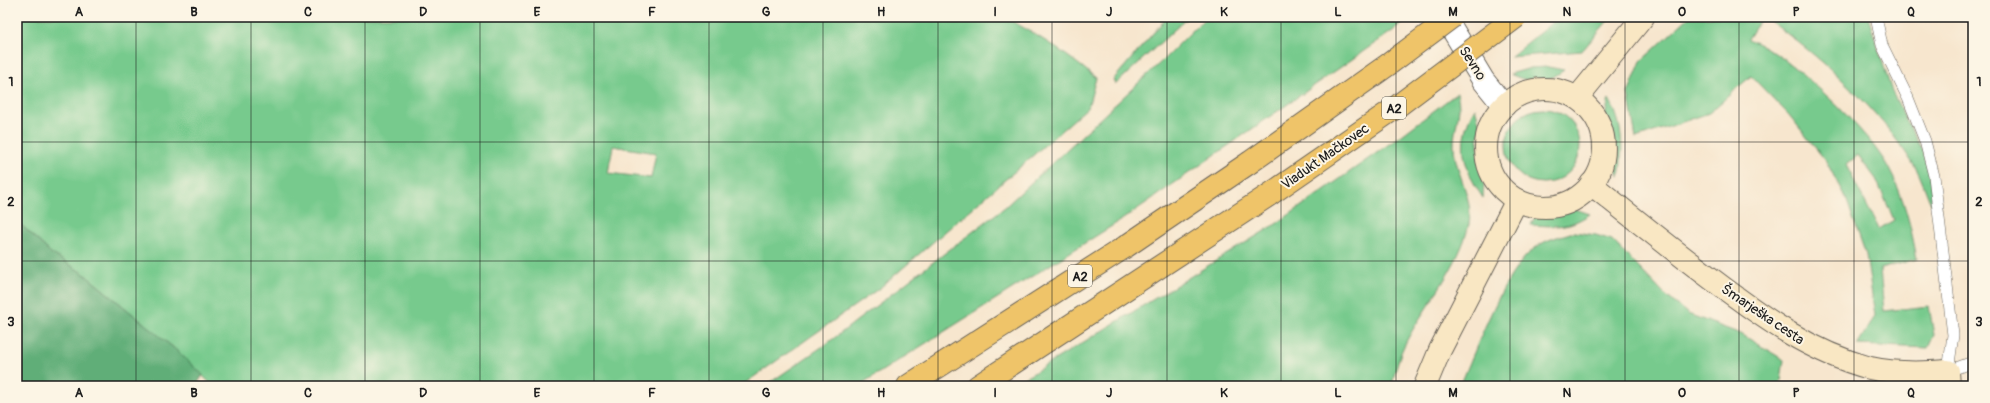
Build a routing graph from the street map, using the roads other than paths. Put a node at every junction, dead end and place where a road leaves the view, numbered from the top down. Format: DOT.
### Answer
graph roads {
  1 [pos="1445,17"];
  2 [pos="1452,17"];
  3 [pos="1516,17"];
  4 [pos="1643,17"];
  5 [pos="1876,17"];
  6 [pos="1577,98"];
  7 [pos="1504,106"];
  8 [pos="1592,184"];
  9 [pos="1516,200"];
  10 [pos="1973,362"];
  11 [pos="1949,379"];
  12 [pos="908,386"];
  13 [pos="978,386"];
  14 [pos="1425,386"];
  1 -- 7 [label="street, Sevno"];
  2 -- 12 [label="highway, A2, bridge"];
  3 -- 13 [label="highway, Viadukt Mačkovec / A2, bridge"];
  4 -- 6 [label="main road"];
  5 -- 11 [label="lane"];
  6 -- 7 [label="main road"];
  6 -- 8 [label="main road"];
  7 -- 9 [label="main road"];
  8 -- 9 [label="main road"];
  8 -- 11 [label="main road, Šmarješka cesta"];
  9 -- 14 [label="main road"];
  10 -- 11 [label="lane"];
}
